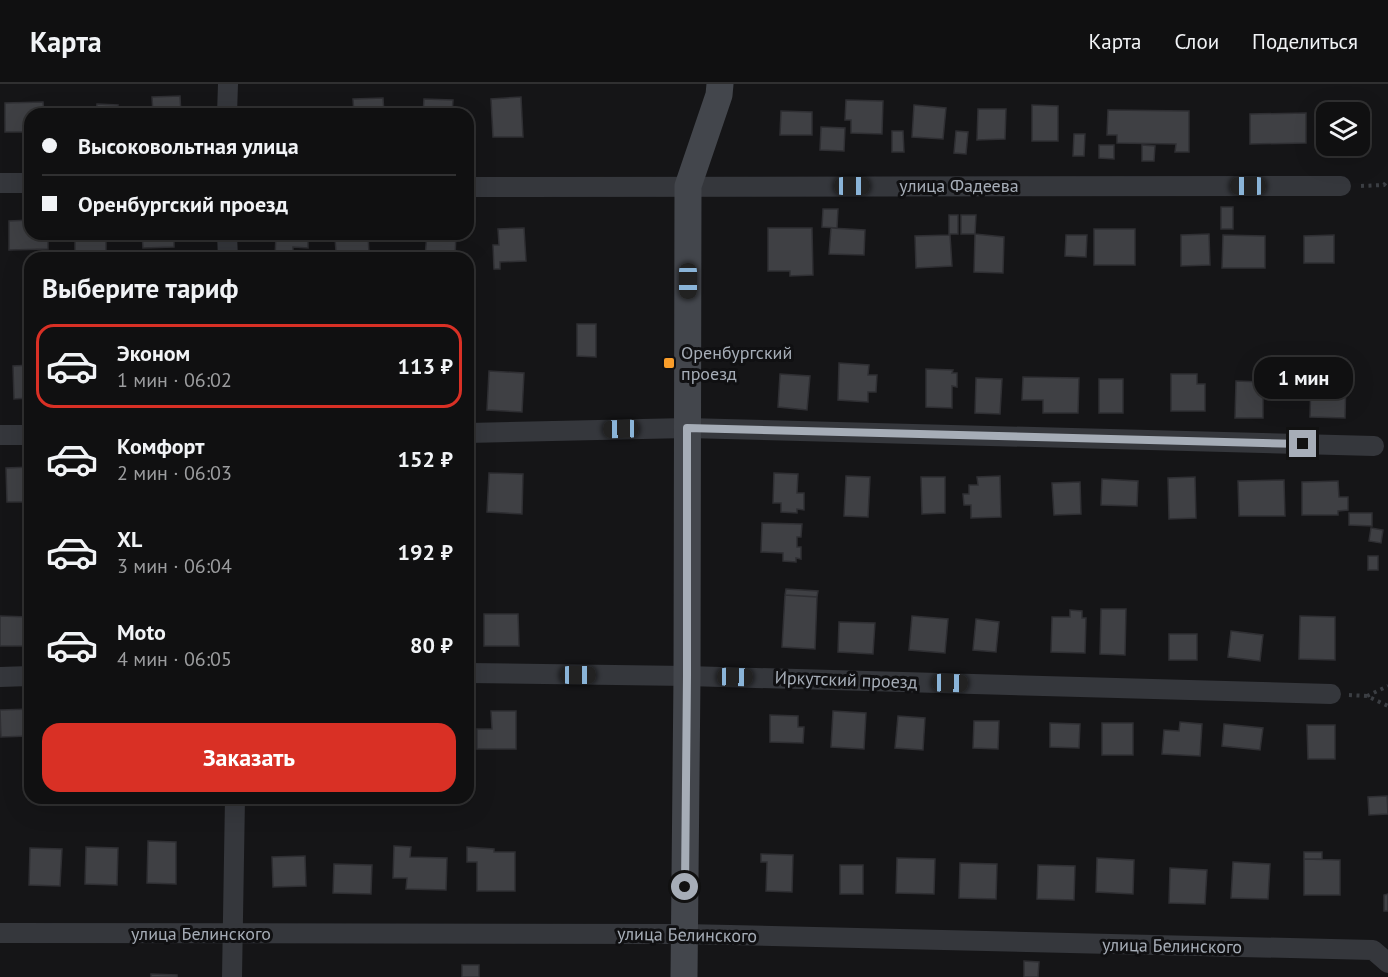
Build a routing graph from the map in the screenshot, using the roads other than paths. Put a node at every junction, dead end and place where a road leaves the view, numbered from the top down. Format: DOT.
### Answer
graph roads {
  1 [pos="228,84"];
  2 [pos="720,84"];
  3 [pos="227,108"];
  4 [pos="0,183"];
  5 [pos="24,183"];
  6 [pos="688,186"];
  7 [pos="1341,186"];
  8 [pos="474,187"];
  9 [pos="687,428"];
  10 [pos="474,433"];
  11 [pos="0,435"];
  12 [pos="24,435"];
  13 [pos="1374,446"];
  14 [pos="474,673"];
  15 [pos="0,676"];
  16 [pos="24,676"];
  17 [pos="687,676"];
  18 [pos="1331,694"];
  19 [pos="235,804"];
  20 [pos="0,933"];
  21 [pos="685,934"];
  22 [pos="232,935"];
  23 [pos="1388,963"];
  24 [pos="232,977"];
  25 [pos="684,977"];
  1 -- 3 [label="street"];
  2 -- 6 [label="street"];
  4 -- 5 [label="street"];
  6 -- 7 [label="street, улица Фадеева"];
  6 -- 8 [label="street, улица Фадеева"];
  6 -- 9 [label="street"];
  9 -- 10 [label="street"];
  9 -- 13 [label="street"];
  9 -- 17 [label="street"];
  11 -- 12 [label="street"];
  14 -- 17 [label="street, Иркутский проезд"];
  15 -- 16 [label="street"];
  17 -- 18 [label="street, Иркутский проезд"];
  17 -- 21 [label="street"];
  19 -- 22 [label="street"];
  20 -- 22 [label="street, улица Белинского"];
  21 -- 22 [label="street, улица Белинского"];
  21 -- 23 [label="street, улица Белинского"];
  21 -- 25 [label="street"];
  22 -- 24 [label="street"];
}
